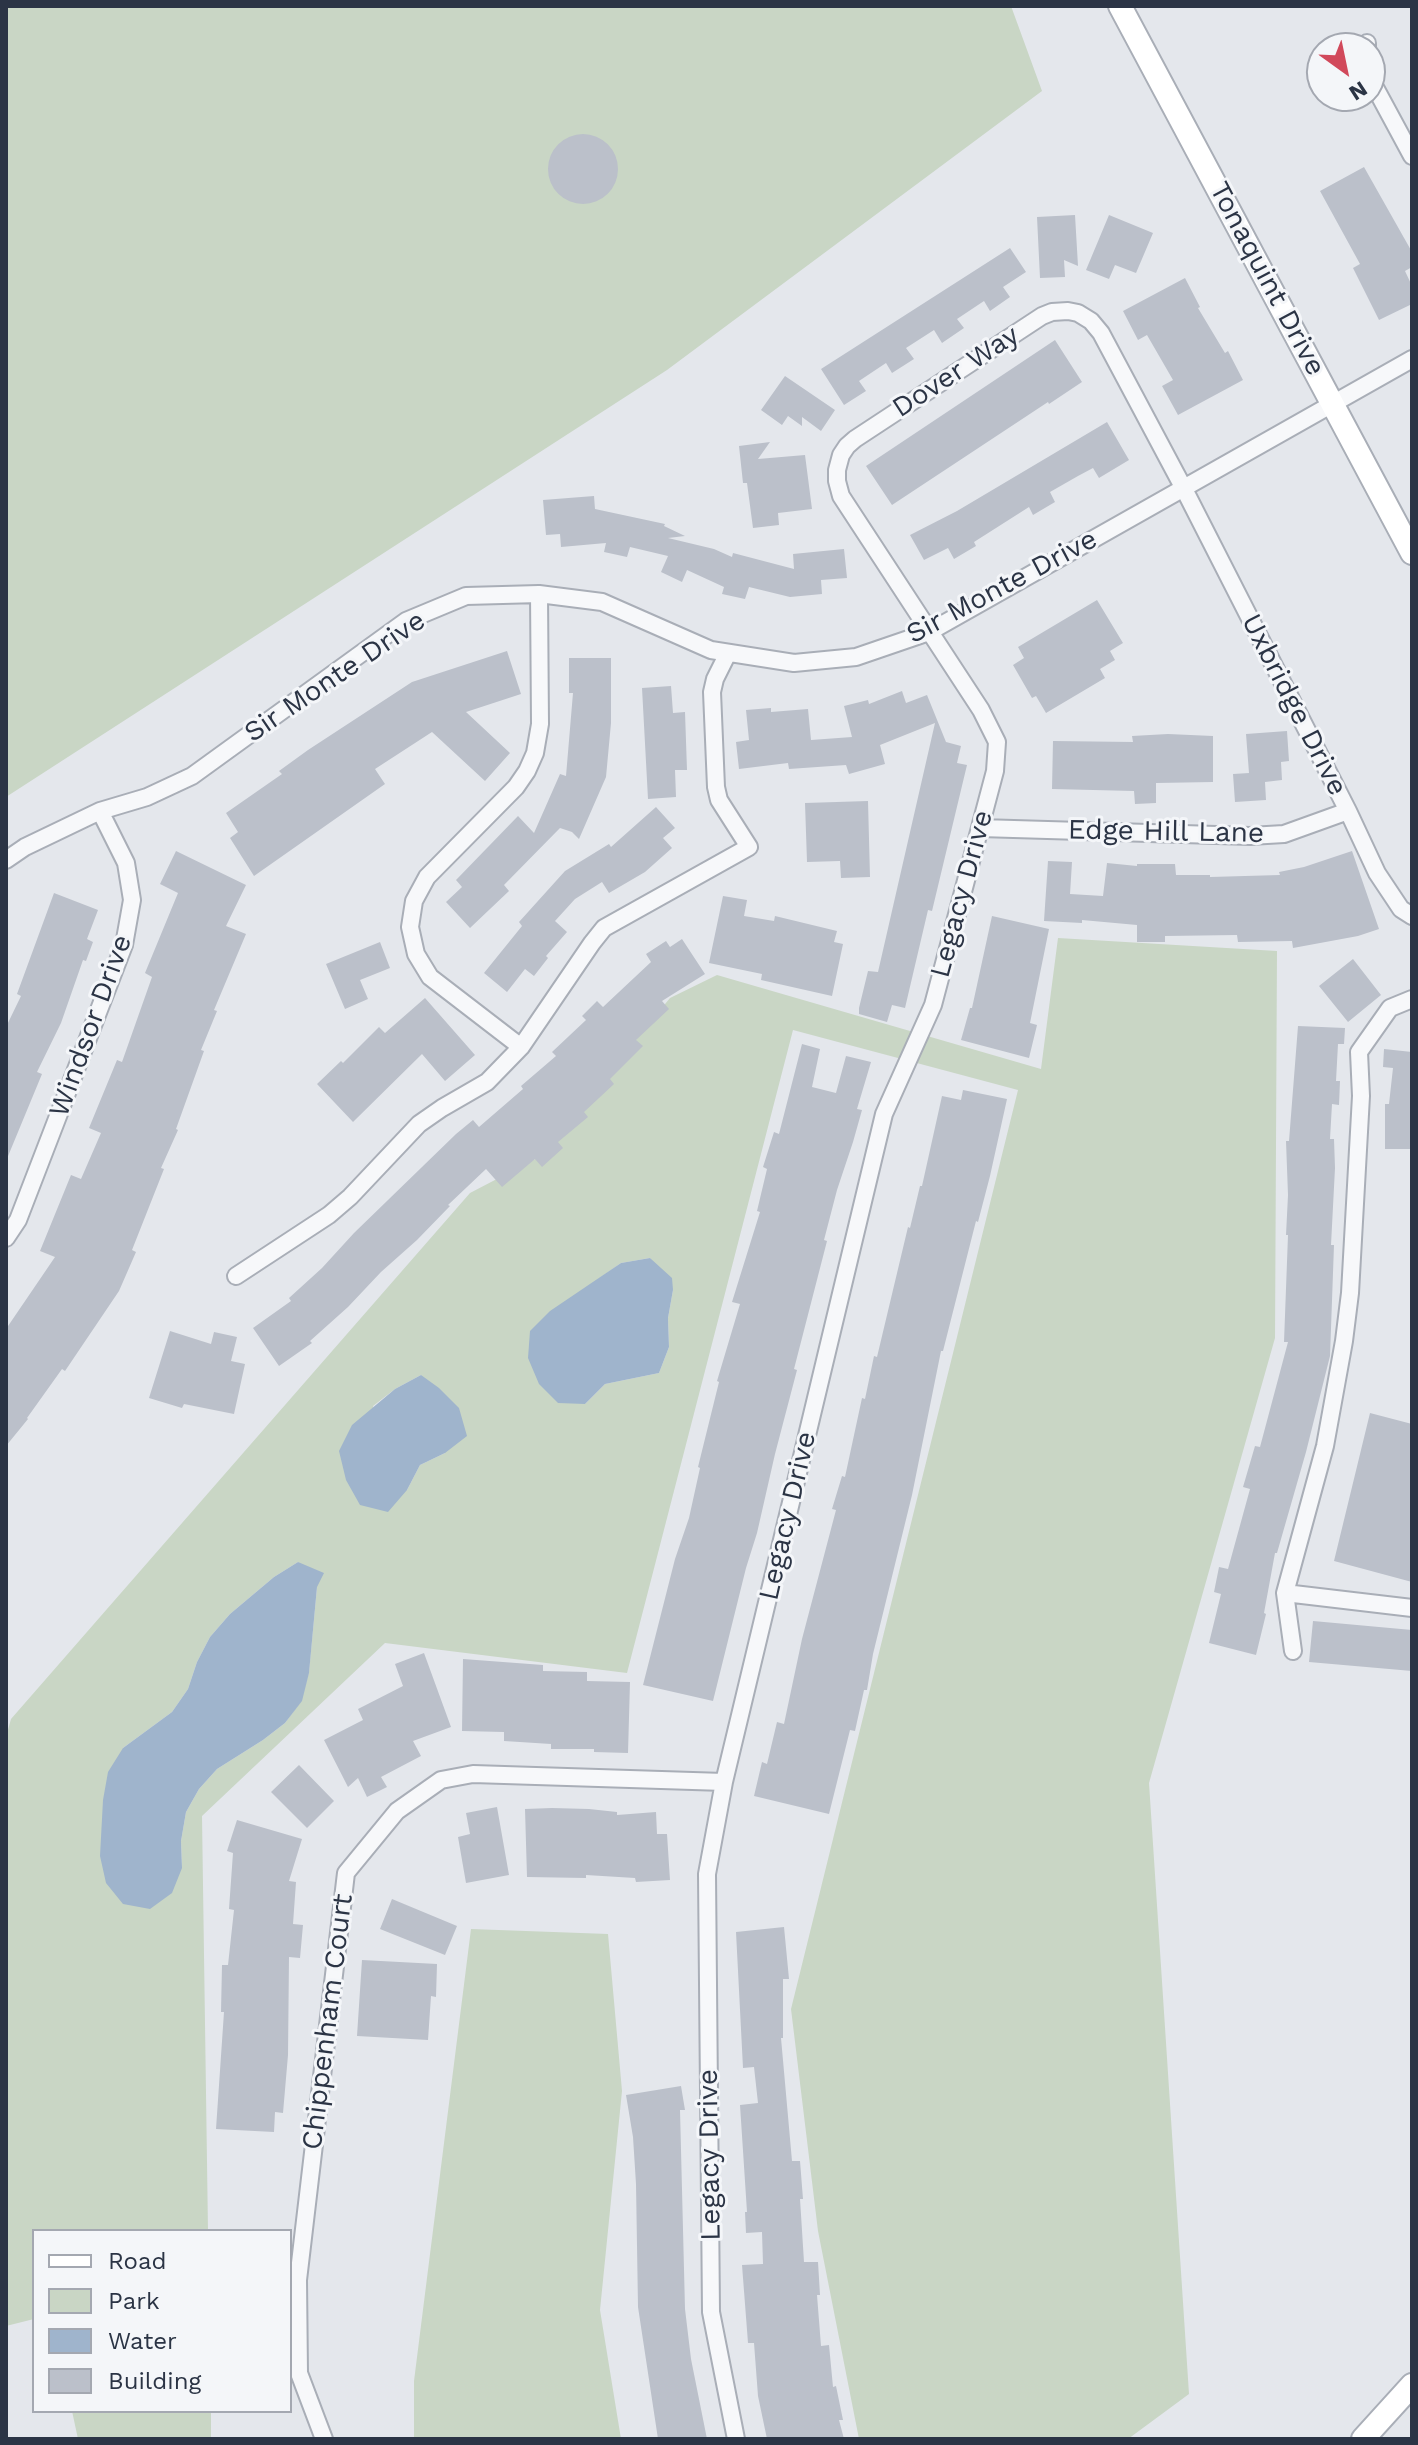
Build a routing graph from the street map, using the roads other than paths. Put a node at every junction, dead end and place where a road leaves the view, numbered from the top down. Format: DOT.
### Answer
graph roads {
  1 [pos="1120,6"];
  2 [pos="1386,108"];
  3 [pos="1412,156"];
  4 [pos="1412,359"];
  5 [pos="1334,403"];
  6 [pos="1183,487"];
  7 [pos="1412,553"];
  8 [pos="539,594"];
  9 [pos="929,632"];
  10 [pos="728,653"];
  11 [pos="100,811"];
  12 [pos="1348,811"];
  13 [pos="980,828"];
  14 [pos="6,860"];
  15 [pos="1412,916"];
  16 [pos="1412,999"];
  17 [pos="521,1047"];
  18 [pos="6,1238"];
  19 [pos="236,1276"];
  20 [pos="1285,1593"];
  21 [pos="1412,1608"];
  22 [pos="1293,1651"];
  23 [pos="724,1782"];
  24 [pos="1412,2385"];
  25 [pos="324,2439"];
  26 [pos="736,2439"];
  27 [pos="1363,2439"];
  1 -- 5 [label="street, Tonaquint Drive"];
  2 -- 3 [label="street"];
  4 -- 5 [label="street, Sir Monte Drive"];
  5 -- 6 [label="street, Sir Monte Drive"];
  5 -- 7 [label="street, Tonaquint Drive"];
  6 -- 9 [label="street, Sir Monte Drive"];
  6 -- 9 [label="street, Dover Way"];
  6 -- 12 [label="street, Uxbridge Drive"];
  8 -- 10 [label="street, Sir Monte Drive"];
  8 -- 11 [label="street, Sir Monte Drive"];
  8 -- 17 [label="street"];
  9 -- 10 [label="street, Sir Monte Drive"];
  9 -- 13 [label="street, Legacy Drive"];
  10 -- 17 [label="street"];
  11 -- 14 [label="street, Sir Monte Drive"];
  11 -- 18 [label="street, Windsor Drive"];
  12 -- 13 [label="street, Edge Hill Lane"];
  12 -- 15 [label="street, Uxbridge Drive"];
  13 -- 23 [label="street, Legacy Drive"];
  16 -- 20 [label="street"];
  17 -- 19 [label="street"];
  20 -- 21 [label="street"];
  20 -- 22 [label="street"];
  23 -- 25 [label="street, Chippenham Court"];
  23 -- 26 [label="street, Legacy Drive"];
  24 -- 27 [label="street"];
}
